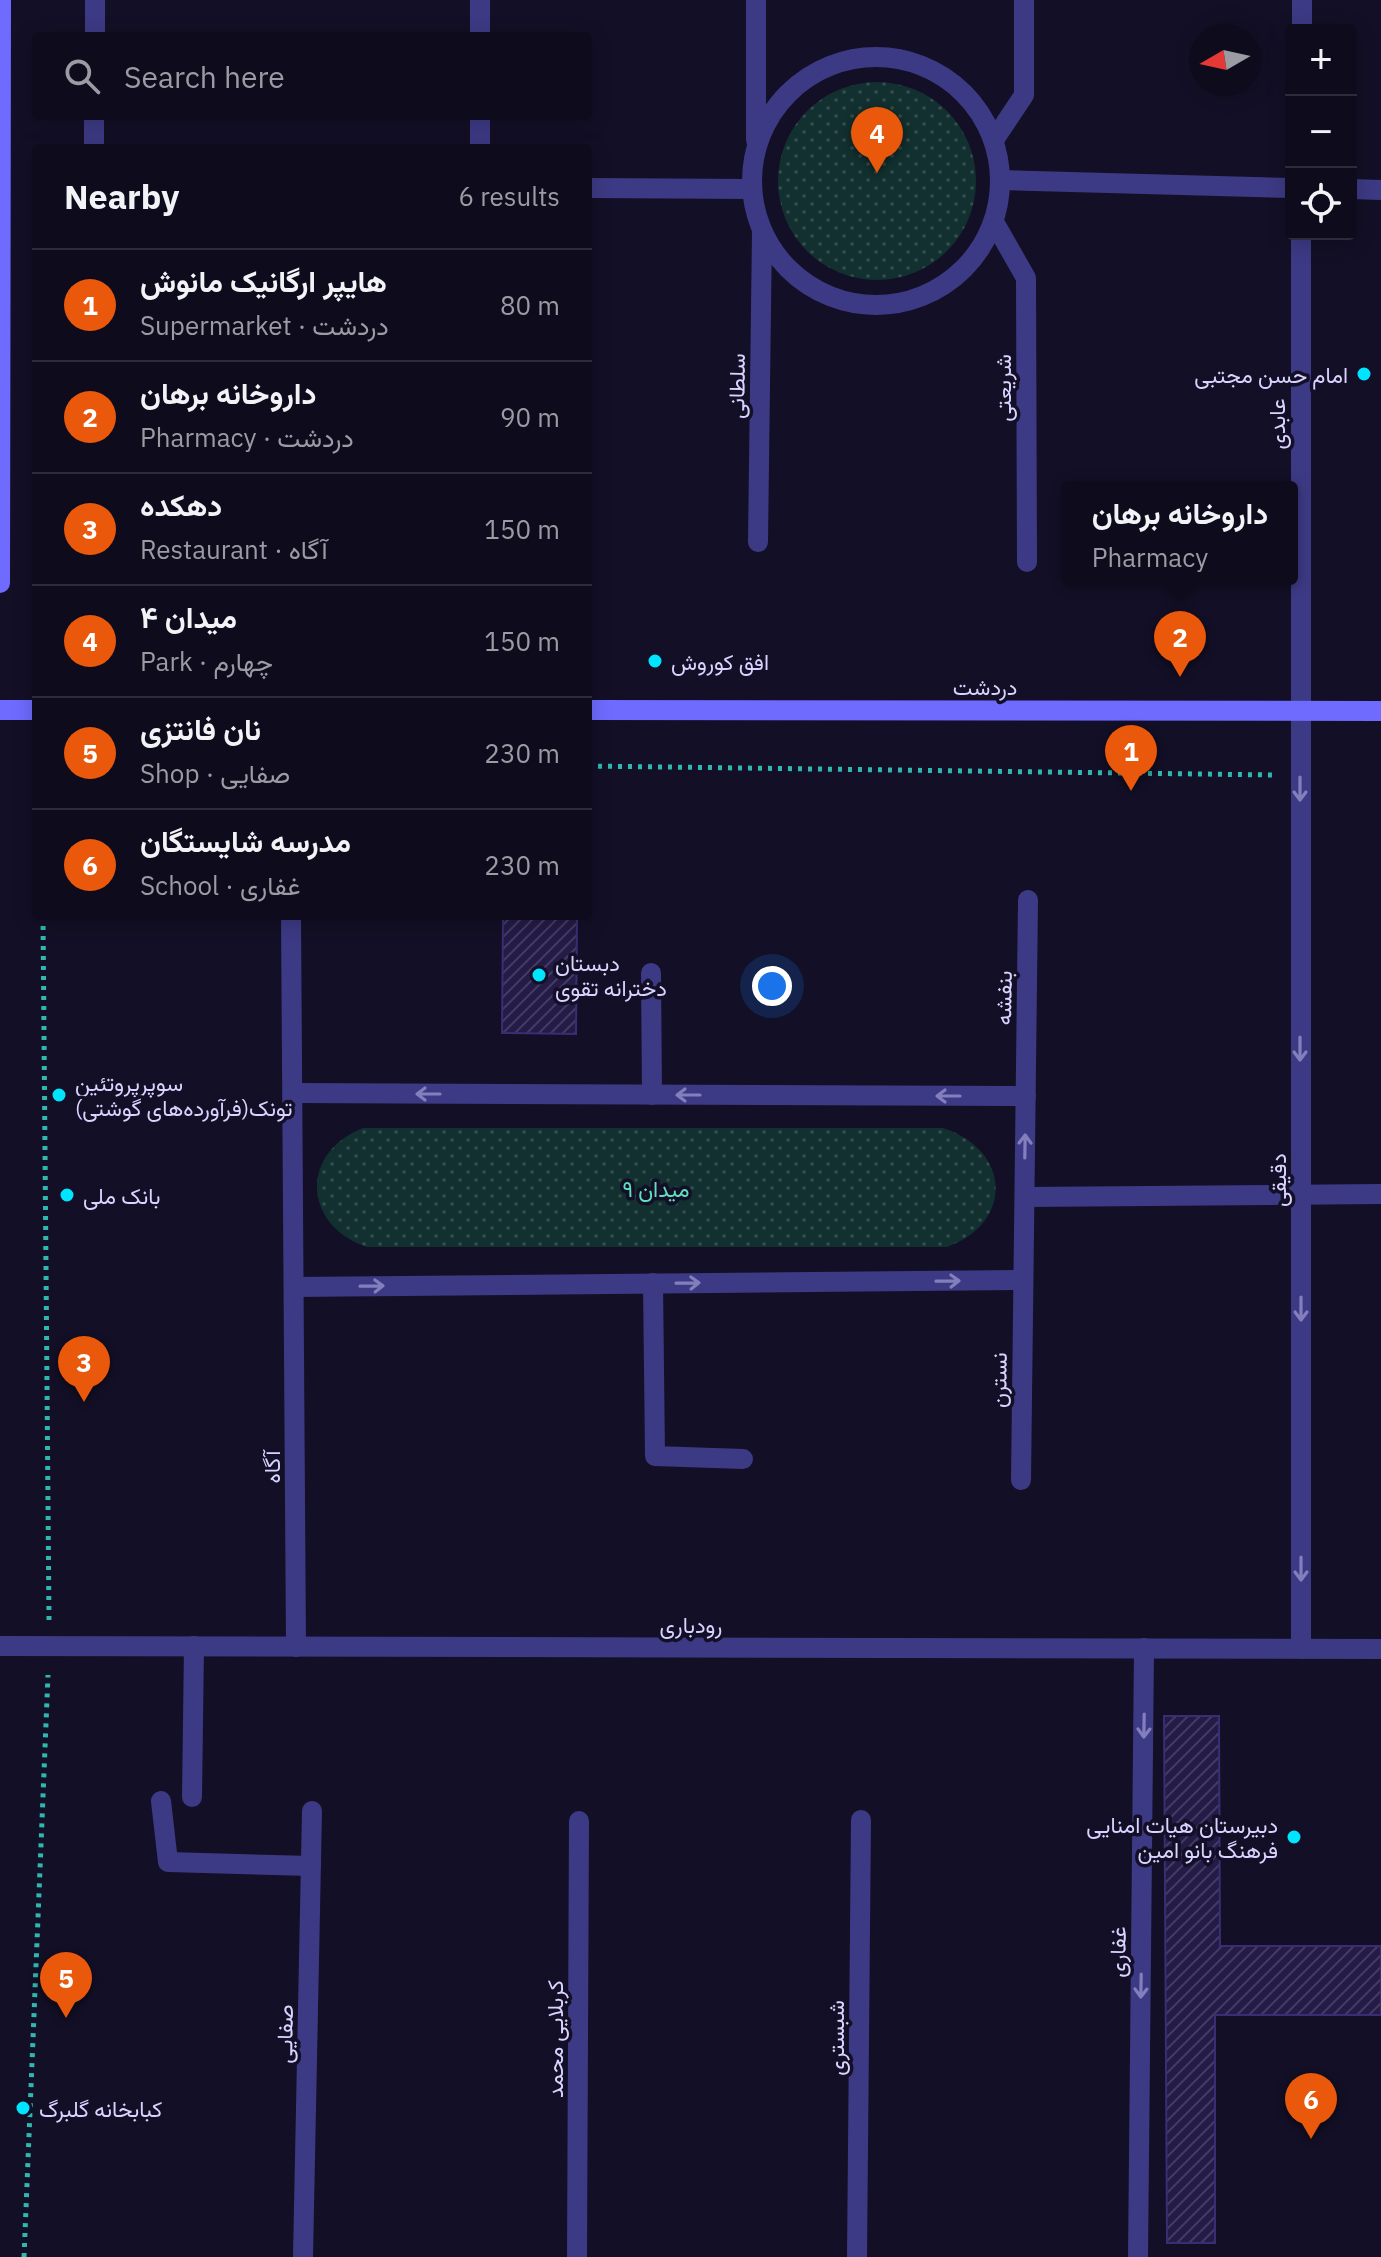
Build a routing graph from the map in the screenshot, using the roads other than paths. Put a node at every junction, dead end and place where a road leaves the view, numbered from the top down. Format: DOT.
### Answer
graph roads {
  1 [pos="1,0"];
  2 [pos="95,0"];
  3 [pos="480,0"];
  4 [pos="756,0"];
  5 [pos="1024,0"];
  6 [pos="1302,0"];
  7 [pos="1302,24"];
  8 [pos="95,32"];
  9 [pos="480,32"];
  10 [pos="94,120"];
  11 [pos="480,120"];
  12 [pos="994,140"];
  13 [pos="94,144"];
  14 [pos="480,144"];
  15 [pos="756,149"];
  16 [pos="1001,180"];
  17 [pos="592,188"];
  18 [pos="1285,188"];
  19 [pos="752,189"];
  20 [pos="1357,189"];
  21 [pos="1381,190"];
  22 [pos="994,222"];
  23 [pos="762,231"];
  24 [pos="1301,240"];
  25 [pos="758,542"];
  26 [pos="1027,562"];
  27 [pos="0,583"];
  28 [pos="0,710"];
  29 [pos="32,710"];
  30 [pos="592,710"];
  31 [pos="1300,711"];
  32 [pos="1381,711"];
  33 [pos="1028,900"];
  34 [pos="291,920"];
  35 [pos="651,973"];
  36 [pos="293,1093"];
  37 [pos="652,1095"];
  38 [pos="1026,1096"];
  39 [pos="1301,1194"];
  40 [pos="1381,1194"];
  41 [pos="1025,1197"];
  42 [pos="1023,1280"];
  43 [pos="653,1283"];
  44 [pos="294,1287"];
  45 [pos="743,1459"];
  46 [pos="1021,1480"];
  47 [pos="0,1646"];
  48 [pos="194,1646"];
  49 [pos="296,1647"];
  50 [pos="1144,1648"];
  51 [pos="1301,1649"];
  52 [pos="1381,1649"];
  53 [pos="192,1797"];
  54 [pos="161,1801"];
  55 [pos="312,1811"];
  56 [pos="861,1820"];
  57 [pos="579,1821"];
  58 [pos="311,1866"];
  59 [pos="303,2257"];
  60 [pos="577,2257"];
  61 [pos="857,2257"];
  62 [pos="1138,2257"];
  1 -- 27 [label="main road"];
  2 -- 8 [label="street"];
  3 -- 9 [label="street"];
  4 -- 15 [label="street"];
  5 -- 12 [label="street"];
  6 -- 7 [label="street"];
  10 -- 13 [label="street"];
  11 -- 14 [label="street"];
  12 -- 15 [label="street"];
  12 -- 16 [label="street"];
  15 -- 19 [label="street"];
  16 -- 18 [label="street"];
  16 -- 22 [label="street"];
  17 -- 19 [label="street"];
  19 -- 23 [label="street"];
  20 -- 21 [label="street"];
  22 -- 23 [label="street"];
  22 -- 26 [label="street, شریعتی"];
  23 -- 25 [label="street, سلطانی"];
  24 -- 31 [label="street, عابدی"];
  28 -- 29 [label="main road"];
  30 -- 31 [label="main road, دردشت"];
  31 -- 32 [label="main road, دردشت"];
  31 -- 39 [label="street, دقیقی, one-way"];
  33 -- 38 [label="street, بنفشه"];
  34 -- 36 [label="street"];
  35 -- 37 [label="street"];
  37 -- 36 [label="street, one-way"];
  36 -- 44 [label="street"];
  38 -- 37 [label="street, one-way"];
  41 -- 38 [label="street, one-way"];
  39 -- 40 [label="street"];
  39 -- 41 [label="street"];
  39 -- 51 [label="street, دقیقی, one-way"];
  41 -- 42 [label="street"];
  43 -- 42 [label="street, one-way"];
  42 -- 46 [label="street, نسترن"];
  44 -- 43 [label="street, one-way"];
  43 -- 45 [label="street"];
  44 -- 49 [label="street, آگاه"];
  47 -- 48 [label="street, رودباری"];
  48 -- 49 [label="street, رودباری"];
  48 -- 53 [label="street"];
  49 -- 50 [label="street, رودباری"];
  50 -- 51 [label="street, رودباری"];
  50 -- 62 [label="street, غفاری, one-way"];
  51 -- 52 [label="street, رودباری"];
  54 -- 58 [label="street"];
  55 -- 58 [label="street, صفایی"];
  56 -- 61 [label="street, شبستری"];
  57 -- 60 [label="street, کربلایی محمد"];
  58 -- 59 [label="street, صفایی"];
}
